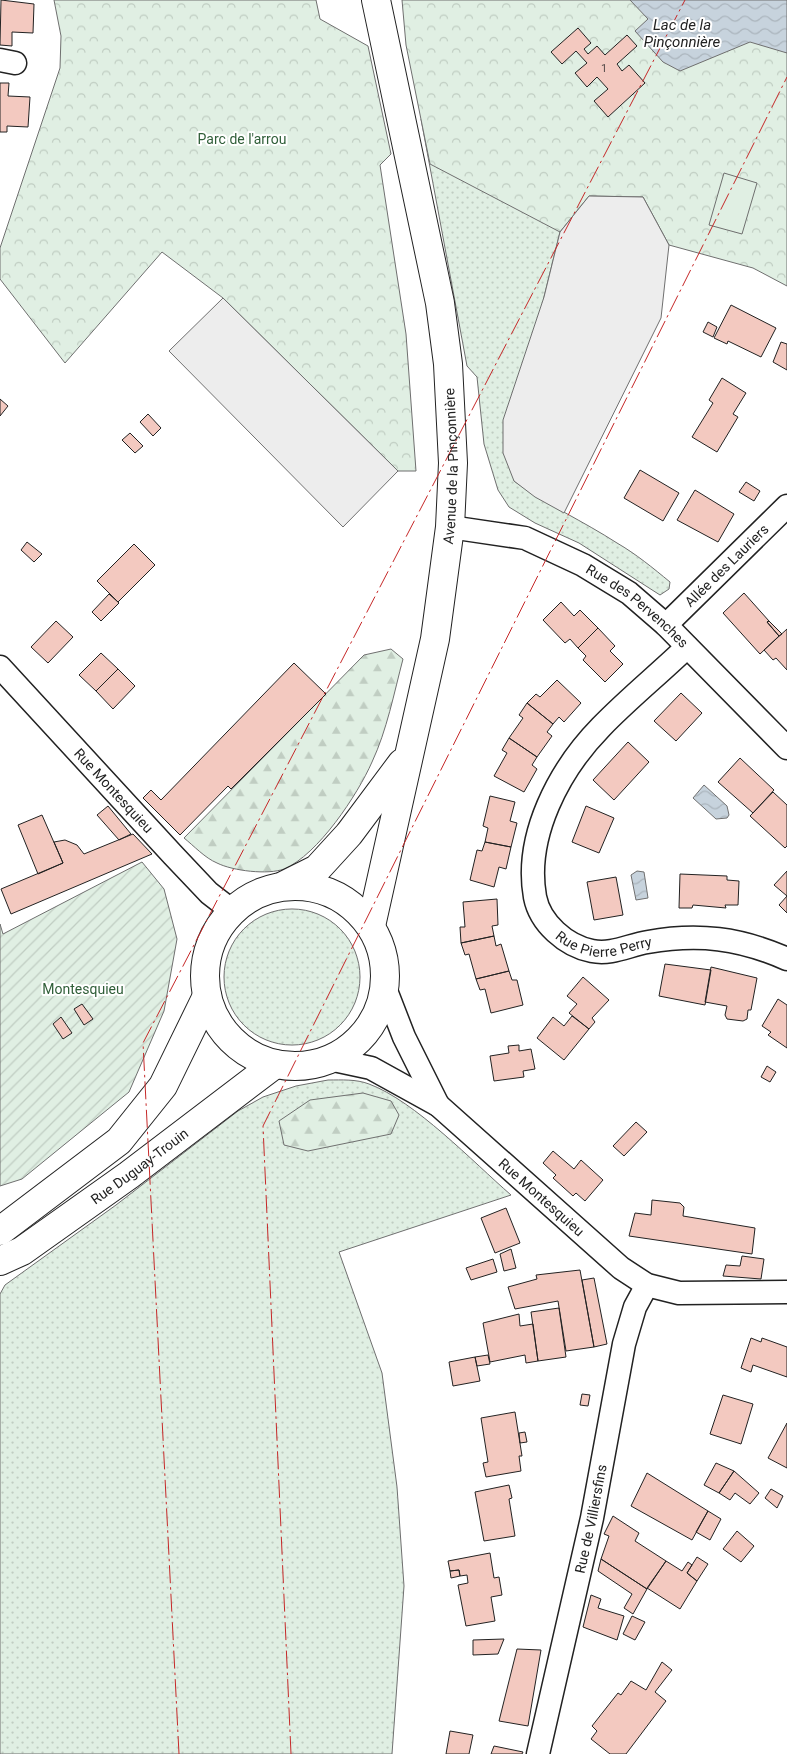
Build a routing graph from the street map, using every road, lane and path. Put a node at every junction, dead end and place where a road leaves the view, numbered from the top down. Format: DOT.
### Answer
graph roads {
  1 [pos="376,0"];
  2 [pos="787,506"];
  3 [pos="450,527"];
  4 [pos="666,625"];
  5 [pos="687,647"];
  6 [pos="0,667"];
  7 [pos="787,748"];
  8 [pos="407,756"];
  9 [pos="285,885"];
  10 [pos="231,910"];
  11 [pos="371,926"];
  12 [pos="787,959"];
  13 [pos="384,988"];
  14 [pos="206,996"];
  15 [pos="329,1059"];
  16 [pos="275,1064"];
  17 [pos="438,1105"];
  18 [pos="0,1231"];
  19 [pos="0,1261"];
  20 [pos="646,1285"];
  21 [pos="787,1292"];
  22 [pos="538,1754"];
  1 -- 3 [label="main road, Avenue de la Pinçonnière"];
  2 -- 4 [label="street, Allée des Lauriers"];
  3 -- 4 [label="street, Rue des Pervenches"];
  3 -- 8 [label="main road, Avenue de la Pinçonnière"];
  4 -- 5 [label="street, Rue des Pervenches"];
  5 -- 7 [label="street, Rue des Pervenches"];
  5 -- 12 [label="street, Rue Pierre Perry"];
  6 -- 10 [label="street, Rue Montesquieu"];
  8 -- 9 [label="main road, Avenue de la Pinçonnière"];
  8 -- 11 [label="main road, Avenue de la Pinçonnière"];
  9 -- 10 [label="main road"];
  9 -- 11 [label="main road"];
  10 -- 14 [label="main road"];
  11 -- 13 [label="main road"];
  13 -- 15 [label="main road"];
  13 -- 17 [label="street, Rue Montesquieu"];
  14 -- 16 [label="main road"];
  14 -- 18 [label="main road"];
  15 -- 16 [label="main road"];
  15 -- 17 [label="street, Rue Montesquieu"];
  16 -- 19 [label="main road, Rue Duguay-Trouin"];
  17 -- 20 [label="street, Rue Montesquieu"];
  20 -- 21 [label="street"];
  20 -- 22 [label="street, Rue de Villiersfins"];
}
